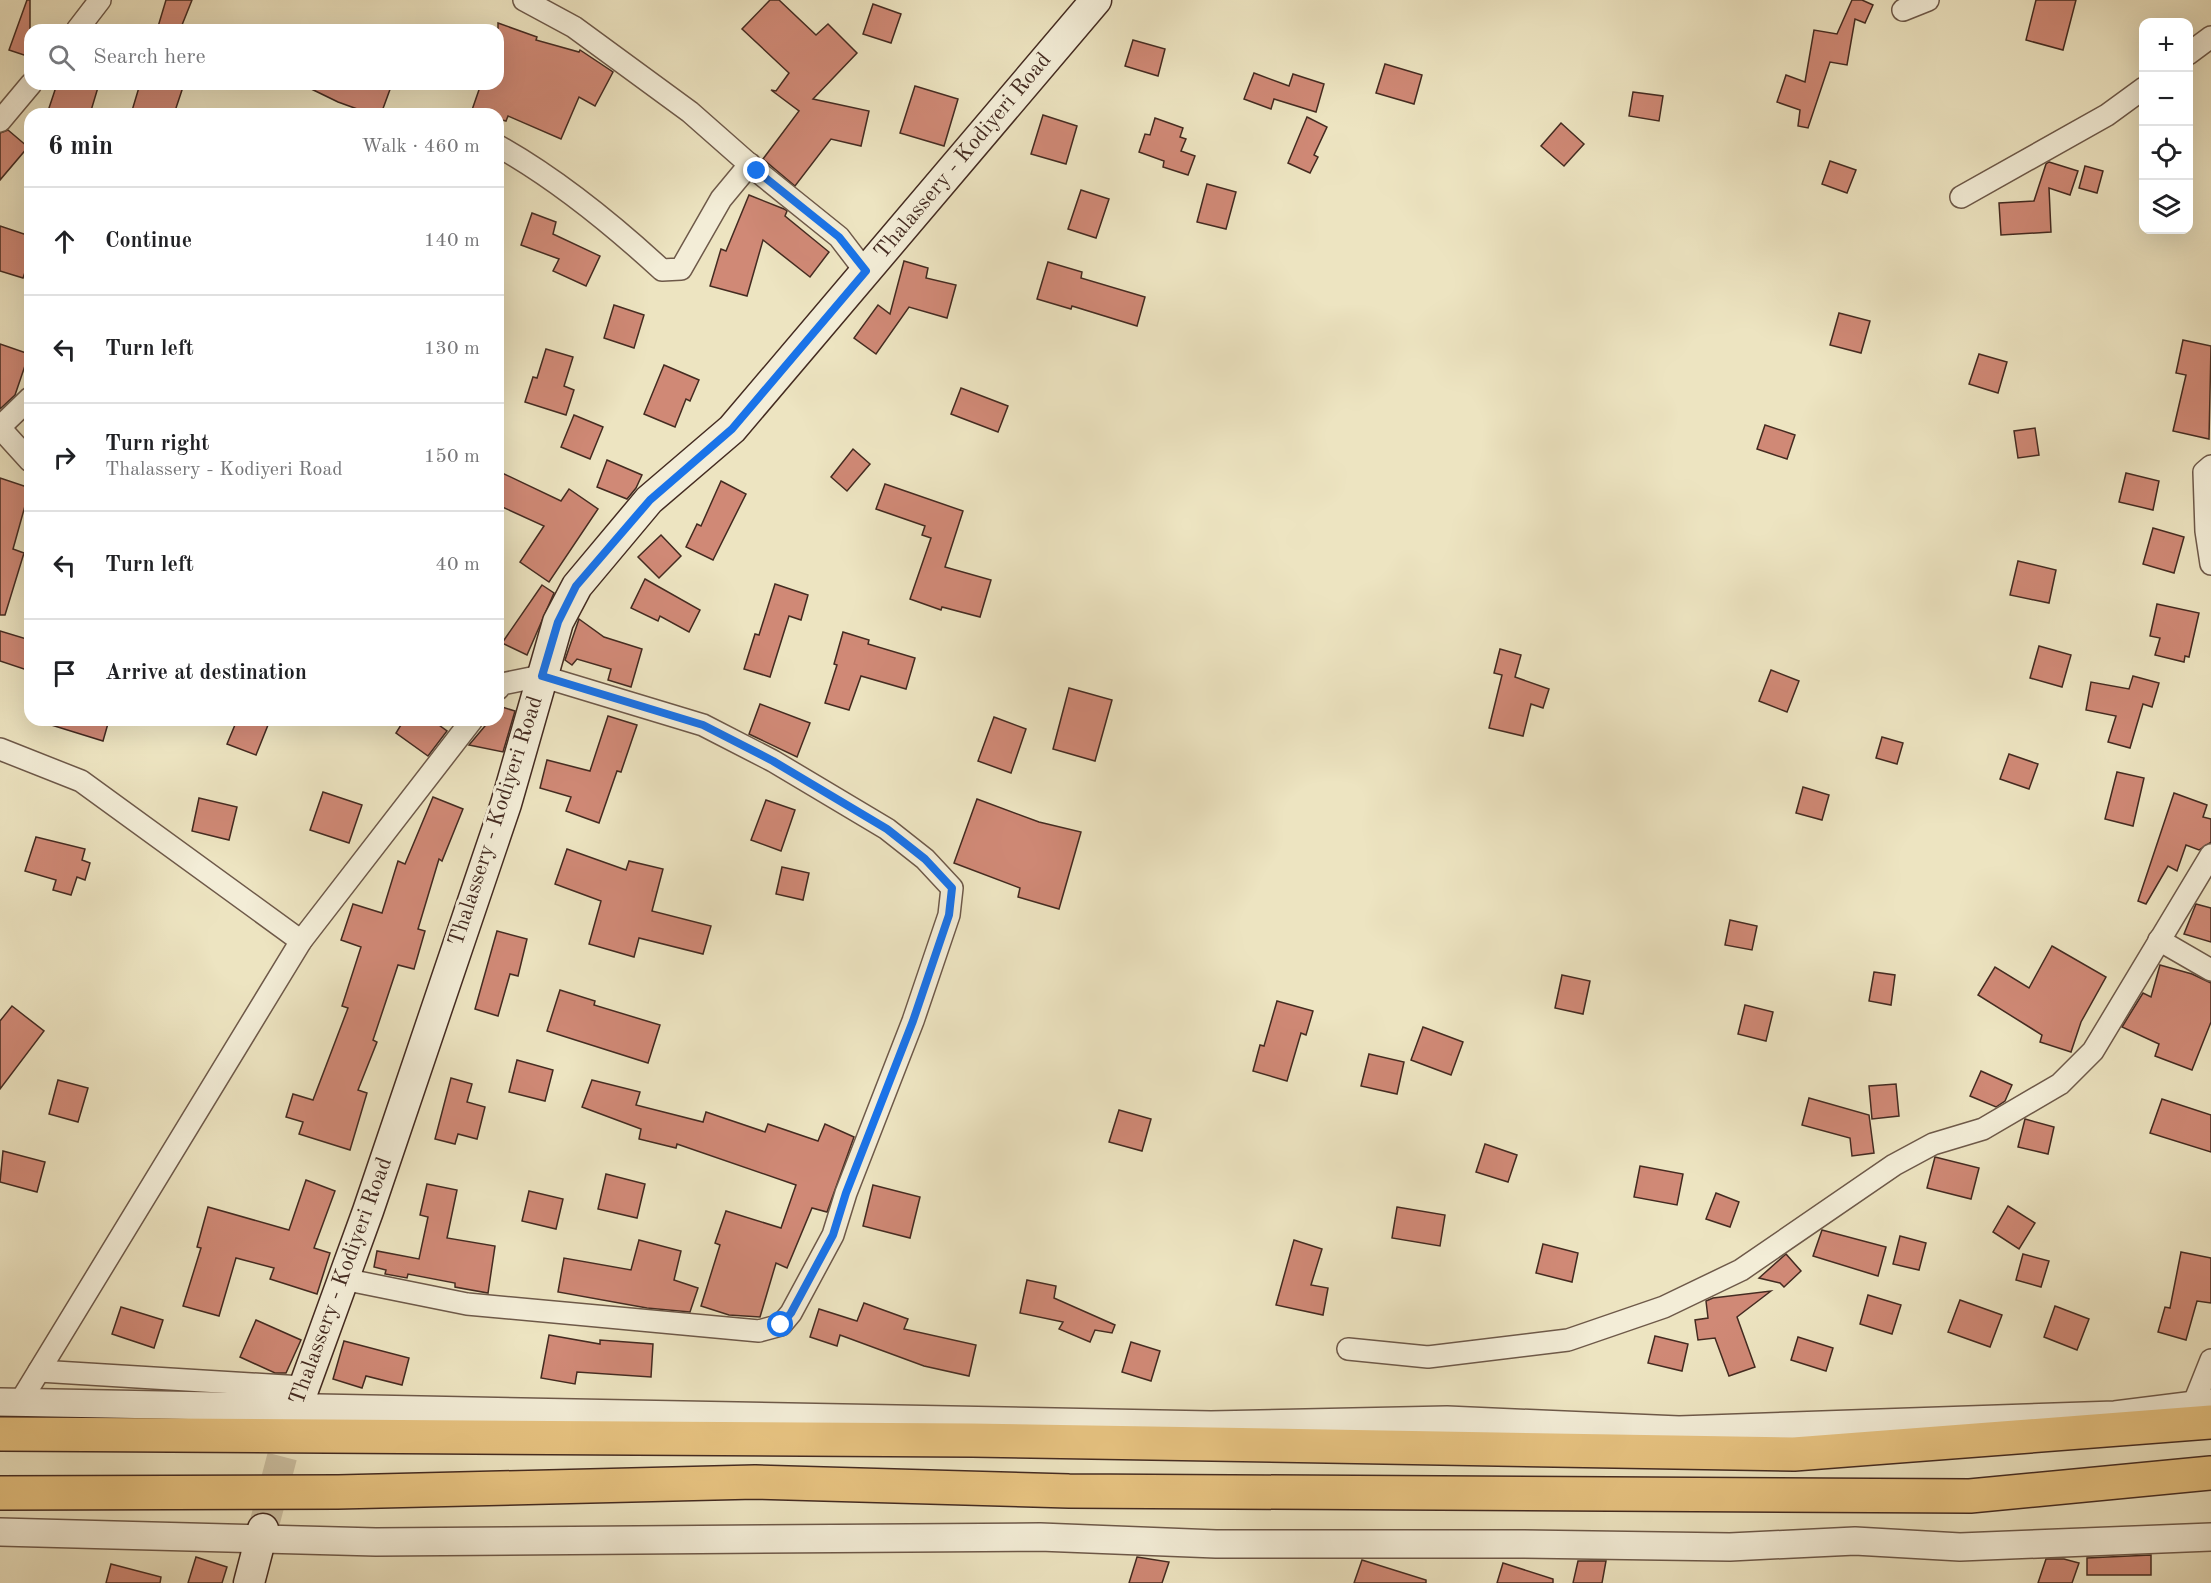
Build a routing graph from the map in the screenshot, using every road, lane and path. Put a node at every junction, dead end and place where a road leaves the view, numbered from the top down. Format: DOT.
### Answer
graph roads {
  1 [pos="100,0"];
  2 [pos="524,0"];
  3 [pos="1096,0"];
  4 [pos="1928,0"];
  5 [pos="1904,10"];
  6 [pos="82,24"];
  7 [pos="2211,37"];
  8 [pos="2193,50"];
  9 [pos="26,90"];
  10 [pos="2139,92"];
  11 [pos="0,121"];
  12 [pos="504,149"];
  13 [pos="750,164"];
  14 [pos="1961,197"];
  15 [pos="866,271"];
  16 [pos="24,404"];
  17 [pos="0,427"];
  18 [pos="24,454"];
  19 [pos="2211,466"];
  20 [pos="2211,564"];
  21 [pos="542,676"];
  22 [pos="504,683"];
  23 [pos="462,726"];
  24 [pos="0,749"];
  25 [pos="2211,855"];
  26 [pos="2159,940"];
  27 [pos="301,941"];
  28 [pos="2211,970"];
  29 [pos="343,1279"];
  30 [pos="1348,1349"];
  31 [pos="2211,1360"];
  32 [pos="39,1371"];
  33 [pos="10,1402"];
  34 [pos="296,1406"];
  35 [pos="2205,1410"];
  36 [pos="0,1434"];
  37 [pos="2211,1473"];
  38 [pos="0,1493"];
  39 [pos="0,1532"];
  40 [pos="261,1535"];
  41 [pos="2211,1537"];
  42 [pos="249,1583"];
  1 -- 6 [label="street"];
  2 -- 13 [label="street"];
  3 -- 15 [label="main road, Thalassery - Kodiyeri Road"];
  4 -- 5 [label="street"];
  7 -- 8 [label="street"];
  9 -- 11 [label="street"];
  10 -- 14 [label="street"];
  12 -- 13 [label="street"];
  13 -- 15 [label="street"];
  15 -- 21 [label="main road, Thalassery - Kodiyeri Road"];
  16 -- 17 [label="street"];
  17 -- 18 [label="street"];
  19 -- 20 [label="street"];
  21 -- 22 [label="street"];
  21 -- 29 [label="main road, Thalassery - Kodiyeri Road"];
  21 -- 29 [label="street"];
  23 -- 27 [label="street"];
  24 -- 27 [label="street"];
  25 -- 26 [label="street"];
  26 -- 28 [label="street"];
  26 -- 30 [label="street"];
  27 -- 32 [label="street"];
  29 -- 34 [label="main road, Thalassery - Kodiyeri Road"];
  31 -- 35 [label="street"];
  32 -- 33 [label="street"];
  32 -- 34 [label="street"];
  33 -- 34 [label="street"];
  34 -- 35 [label="street"];
  35 -- 36 [label="highway"];
  37 -- 38 [label="highway"];
  39 -- 40 [label="street"];
  40 -- 41 [label="street"];
  40 -- 42 [label="main road"];
}
